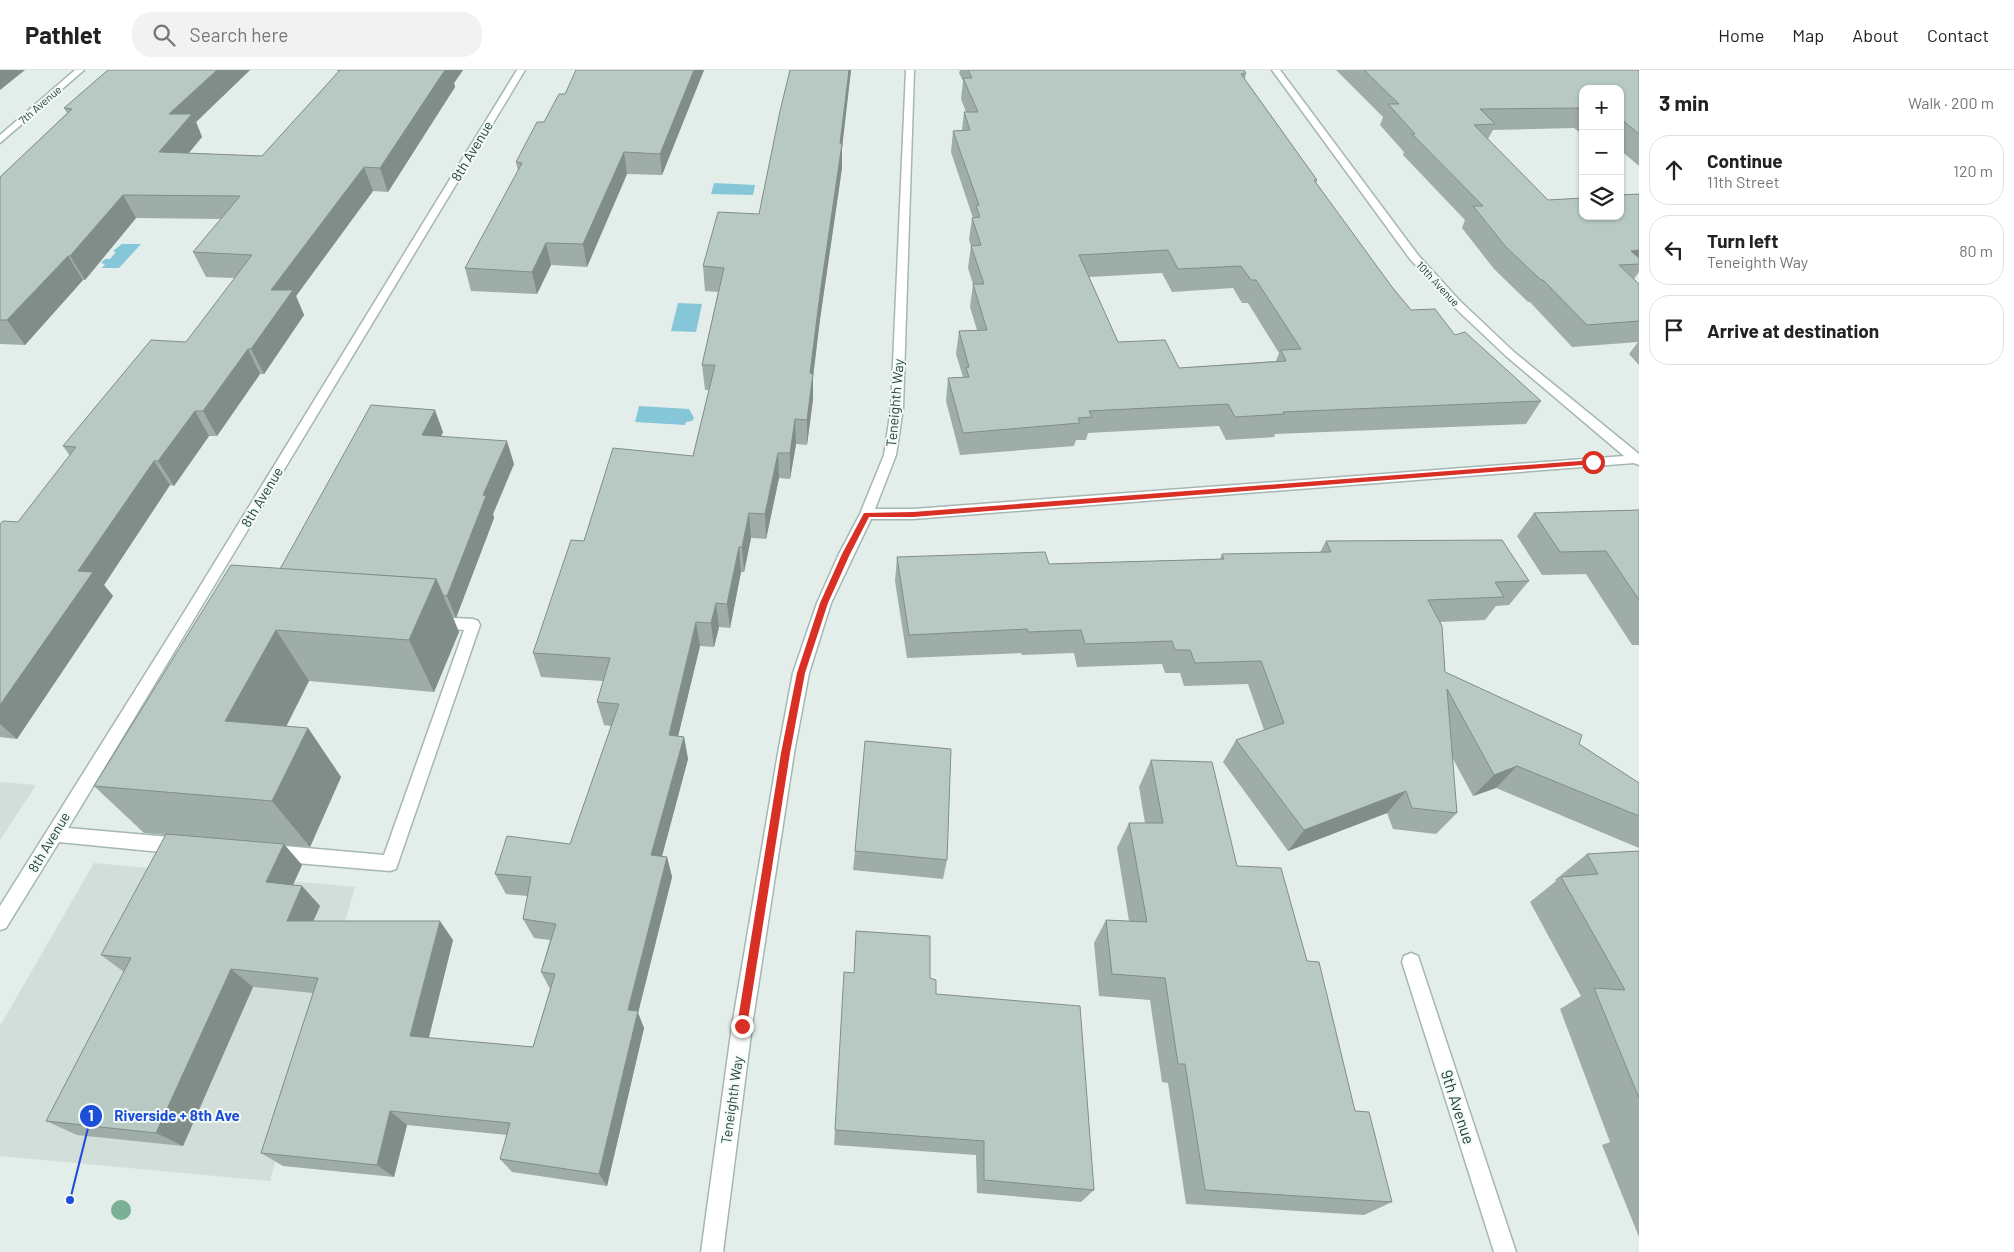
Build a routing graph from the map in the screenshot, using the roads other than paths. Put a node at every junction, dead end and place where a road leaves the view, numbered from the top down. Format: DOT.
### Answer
graph roads {
  1 [pos="80,70"];
  2 [pos="521,70"];
  3 [pos="910,70"];
  4 [pos="1276,70"];
  5 [pos="0,140"];
  6 [pos="1638,460"];
  7 [pos="867,514"];
  8 [pos="193,610"];
  9 [pos="212,610"];
  10 [pos="425,622"];
  11 [pos="54,834"];
  12 [pos="195,847"];
  13 [pos="254,852"];
  14 [pos="0,922"];
  15 [pos="1411,962"];
  16 [pos="712,1252"];
  17 [pos="1505,1252"];
  1 -- 5 [label="street, 7th Avenue"];
  2 -- 8 [label="street, 8th Avenue"];
  3 -- 7 [label="street, Teneighth Way"];
  4 -- 6 [label="street, 10th Avenue"];
  6 -- 7 [label="street"];
  7 -- 16 [label="street, Teneighth Way"];
  8 -- 9 [label="street"];
  8 -- 11 [label="street, 8th Avenue"];
  10 -- 13 [label="street"];
  11 -- 12 [label="street"];
  11 -- 14 [label="street, 8th Avenue"];
  15 -- 17 [label="street, 9th Avenue"];
}
